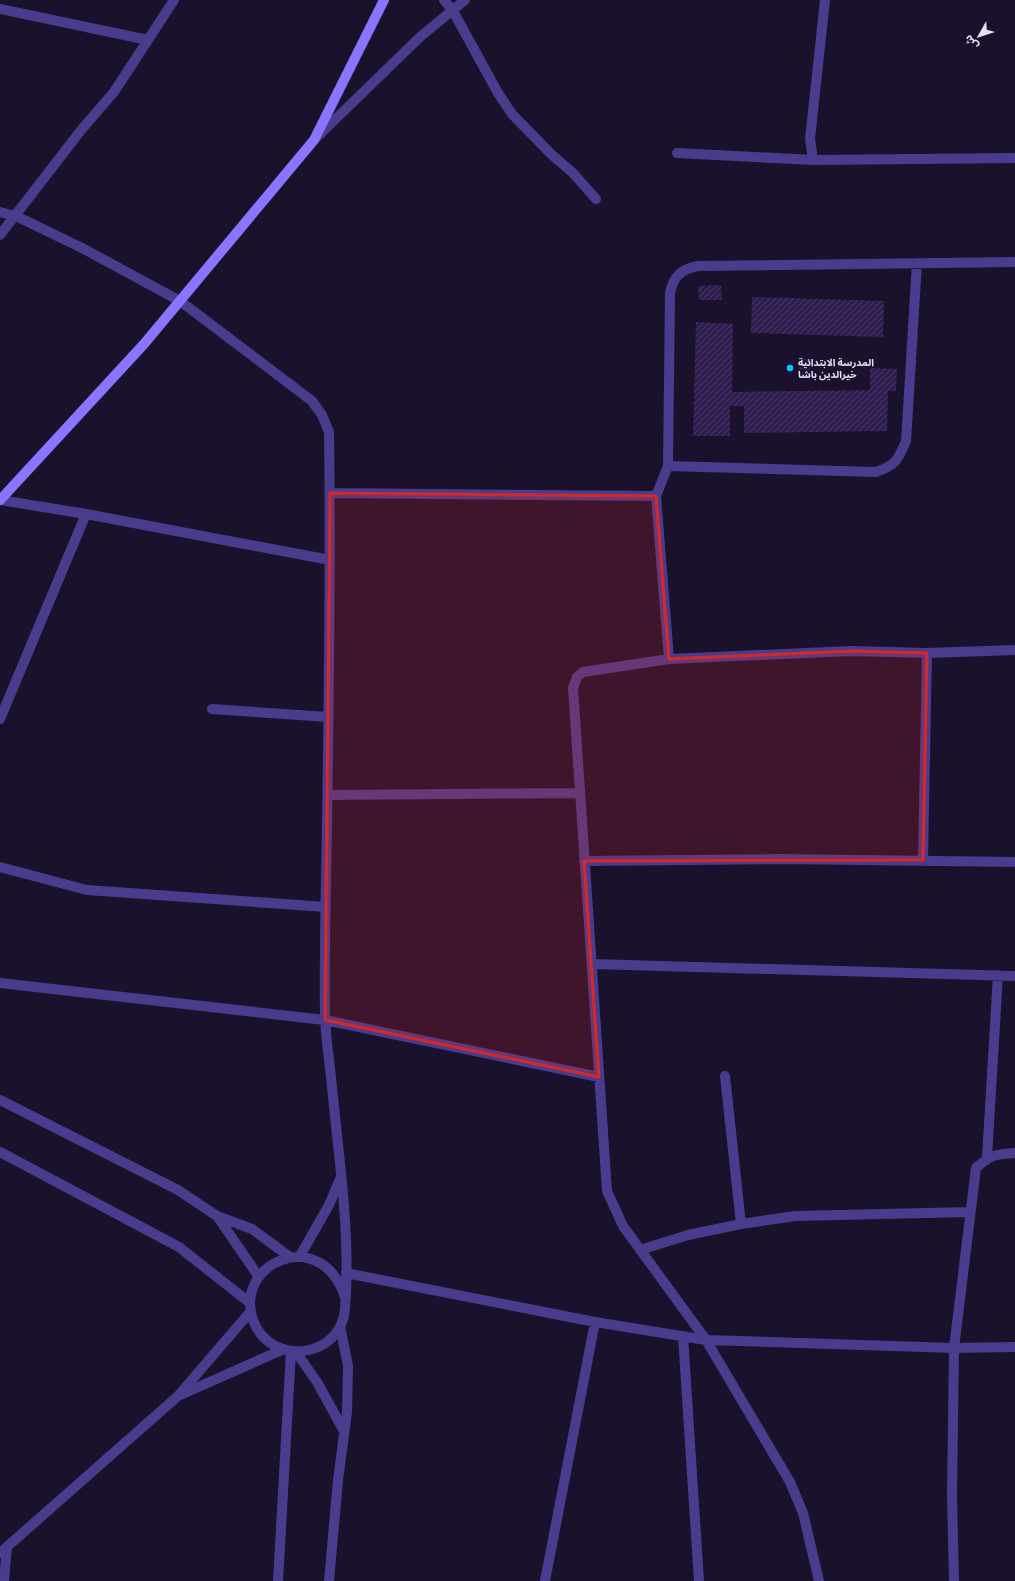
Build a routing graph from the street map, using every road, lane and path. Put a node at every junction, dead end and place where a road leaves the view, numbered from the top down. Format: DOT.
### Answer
graph roads {
  1 [pos="174,0"];
  2 [pos="384,0"];
  3 [pos="444,0"];
  4 [pos="465,0"];
  5 [pos="825,0"];
  6 [pos="0,9"];
  7 [pos="453,11"];
  8 [pos="148,40"];
  9 [pos="314,140"];
  10 [pos="677,153"];
  11 [pos="1015,158"];
  12 [pos="813,160"];
  13 [pos="596,199"];
  14 [pos="0,212"];
  15 [pos="16,216"];
  16 [pos="0,235"];
  17 [pos="1015,262"];
  18 [pos="918,263"];
  19 [pos="180,301"];
  20 [pos="668,466"];
  21 [pos="330,493"];
  22 [pos="656,496"];
  23 [pos="0,500"];
  24 [pos="86,514"];
  25 [pos="330,560"];
  26 [pos="1015,650"];
  27 [pos="927,653"];
  28 [pos="669,659"];
  29 [pos="212,709"];
  30 [pos="328,717"];
  31 [pos="0,719"];
  32 [pos="580,793"];
  33 [pos="328,795"];
  34 [pos="923,860"];
  35 [pos="584,861"];
  36 [pos="1015,862"];
  37 [pos="0,867"];
  38 [pos="326,907"];
  39 [pos="592,964"];
  40 [pos="998,975"];
  41 [pos="1015,976"];
  42 [pos="0,983"];
  43 [pos="325,1020"];
  44 [pos="725,1076"];
  45 [pos="599,1077"];
  46 [pos="0,1100"];
  47 [pos="0,1152"];
  48 [pos="1015,1153"];
  49 [pos="987,1158"];
  50 [pos="341,1178"];
  51 [pos="970,1212"];
  52 [pos="217,1216"];
  53 [pos="741,1224"];
  54 [pos="640,1250"];
  55 [pos="295,1257"];
  56 [pos="346,1273"];
  57 [pos="259,1277"];
  58 [pos="345,1297"];
  59 [pos="251,1307"];
  60 [pos="595,1322"];
  61 [pos="340,1326"];
  62 [pos="683,1336"];
  63 [pos="706,1340"];
  64 [pos="1015,1347"];
  65 [pos="954,1348"];
  66 [pos="291,1351"];
  67 [pos="178,1396"];
  68 [pos="344,1431"];
  69 [pos="4,1550"];
  70 [pos="4,1581"];
  71 [pos="278,1581"];
  72 [pos="329,1581"];
  73 [pos="544,1581"];
  74 [pos="699,1581"];
  75 [pos="819,1581"];
  76 [pos="954,1581"];
  1 -- 8 [label="street"];
  2 -- 9 [label="street"];
  3 -- 7 [label="street"];
  4 -- 7 [label="street"];
  5 -- 12 [label="street"];
  6 -- 8 [label="street"];
  7 -- 9 [label="street"];
  7 -- 13 [label="street"];
  8 -- 15 [label="street"];
  9 -- 19 [label="street"];
  10 -- 12 [label="street"];
  11 -- 12 [label="street"];
  14 -- 15 [label="street"];
  15 -- 16 [label="street"];
  15 -- 19 [label="street"];
  17 -- 18 [label="street"];
  18 -- 20 [label="street"];
  18 -- 20 [label="street"];
  19 -- 21 [label="street"];
  19 -- 23 [label="street"];
  20 -- 22 [label="street"];
  21 -- 22 [label="street"];
  21 -- 25 [label="street"];
  22 -- 28 [label="street"];
  23 -- 24 [label="street"];
  24 -- 25 [label="street"];
  24 -- 31 [label="street"];
  25 -- 30 [label="street"];
  26 -- 27 [label="street"];
  27 -- 28 [label="street"];
  27 -- 34 [label="street"];
  28 -- 32 [label="street"];
  29 -- 30 [label="street"];
  30 -- 33 [label="street"];
  32 -- 33 [label="street"];
  32 -- 35 [label="street"];
  33 -- 38 [label="street"];
  34 -- 35 [label="street"];
  34 -- 36 [label="street"];
  35 -- 39 [label="street"];
  37 -- 38 [label="street"];
  38 -- 43 [label="street"];
  39 -- 40 [label="street"];
  39 -- 45 [label="street"];
  40 -- 41 [label="street"];
  40 -- 49 [label="street"];
  42 -- 43 [label="street"];
  43 -- 45 [label="street"];
  43 -- 50 [label="street"];
  44 -- 53 [label="street"];
  45 -- 54 [label="street"];
  46 -- 52 [label="street"];
  47 -- 59 [label="street"];
  48 -- 49 [label="street"];
  49 -- 51 [label="street"];
  50 -- 55 [label="street"];
  50 -- 56 [label="street"];
  51 -- 53 [label="street"];
  51 -- 65 [label="street"];
  52 -- 55 [label="street"];
  52 -- 57 [label="street"];
  53 -- 54 [label="street"];
  54 -- 63 [label="street"];
  55 -- 57 [label="street"];
  55 -- 58 [label="street"];
  56 -- 58 [label="street"];
  56 -- 60 [label="street"];
  57 -- 59 [label="street"];
  58 -- 61 [label="street"];
  59 -- 66 [label="street"];
  59 -- 67 [label="street"];
  60 -- 62 [label="street"];
  60 -- 73 [label="street"];
  61 -- 66 [label="street"];
  61 -- 68 [label="street"];
  62 -- 63 [label="street"];
  62 -- 74 [label="street"];
  63 -- 65 [label="street"];
  63 -- 75 [label="street"];
  64 -- 65 [label="street"];
  65 -- 76 [label="street"];
  66 -- 67 [label="street"];
  66 -- 68 [label="street"];
  66 -- 71 [label="street"];
  67 -- 69 [label="street"];
  68 -- 72 [label="street"];
  69 -- 70 [label="street"];
}
